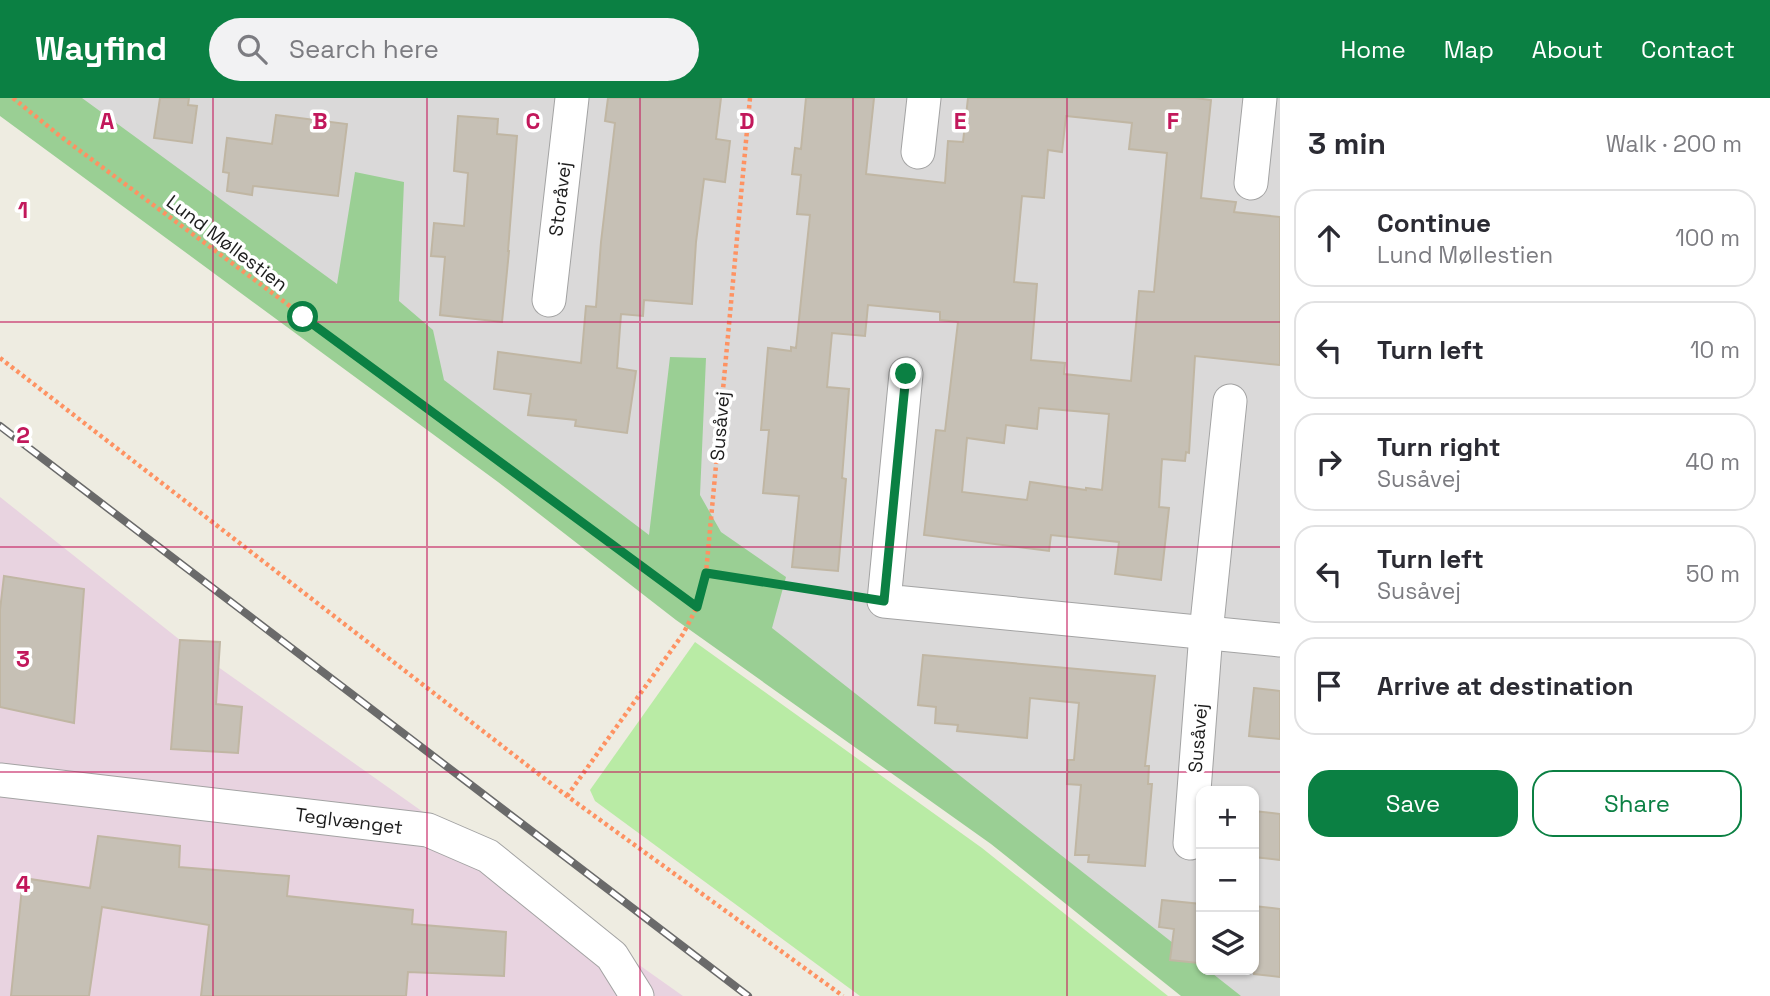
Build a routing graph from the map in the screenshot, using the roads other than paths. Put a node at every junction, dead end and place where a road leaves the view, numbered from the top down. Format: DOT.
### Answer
graph roads {
  1 [pos="572,98"];
  2 [pos="924,98"];
  3 [pos="1260,98"];
  4 [pos="918,152"];
  5 [pos="1251,183"];
  6 [pos="549,300"];
  7 [pos="906,374"];
  8 [pos="1230,401"];
  9 [pos="1206,633"];
  10 [pos="1280,640"];
  11 [pos="0,780"];
  12 [pos="1189,843"];
  13 [pos="637,996"];
  1 -- 6 [label="street, Storåvej"];
  2 -- 4 [label="street"];
  3 -- 5 [label="street"];
  7 -- 9 [label="street"];
  8 -- 9 [label="street, Susåvej"];
  9 -- 10 [label="street"];
  9 -- 12 [label="street, Susåvej"];
  11 -- 13 [label="street, Teglvænget"];
}
